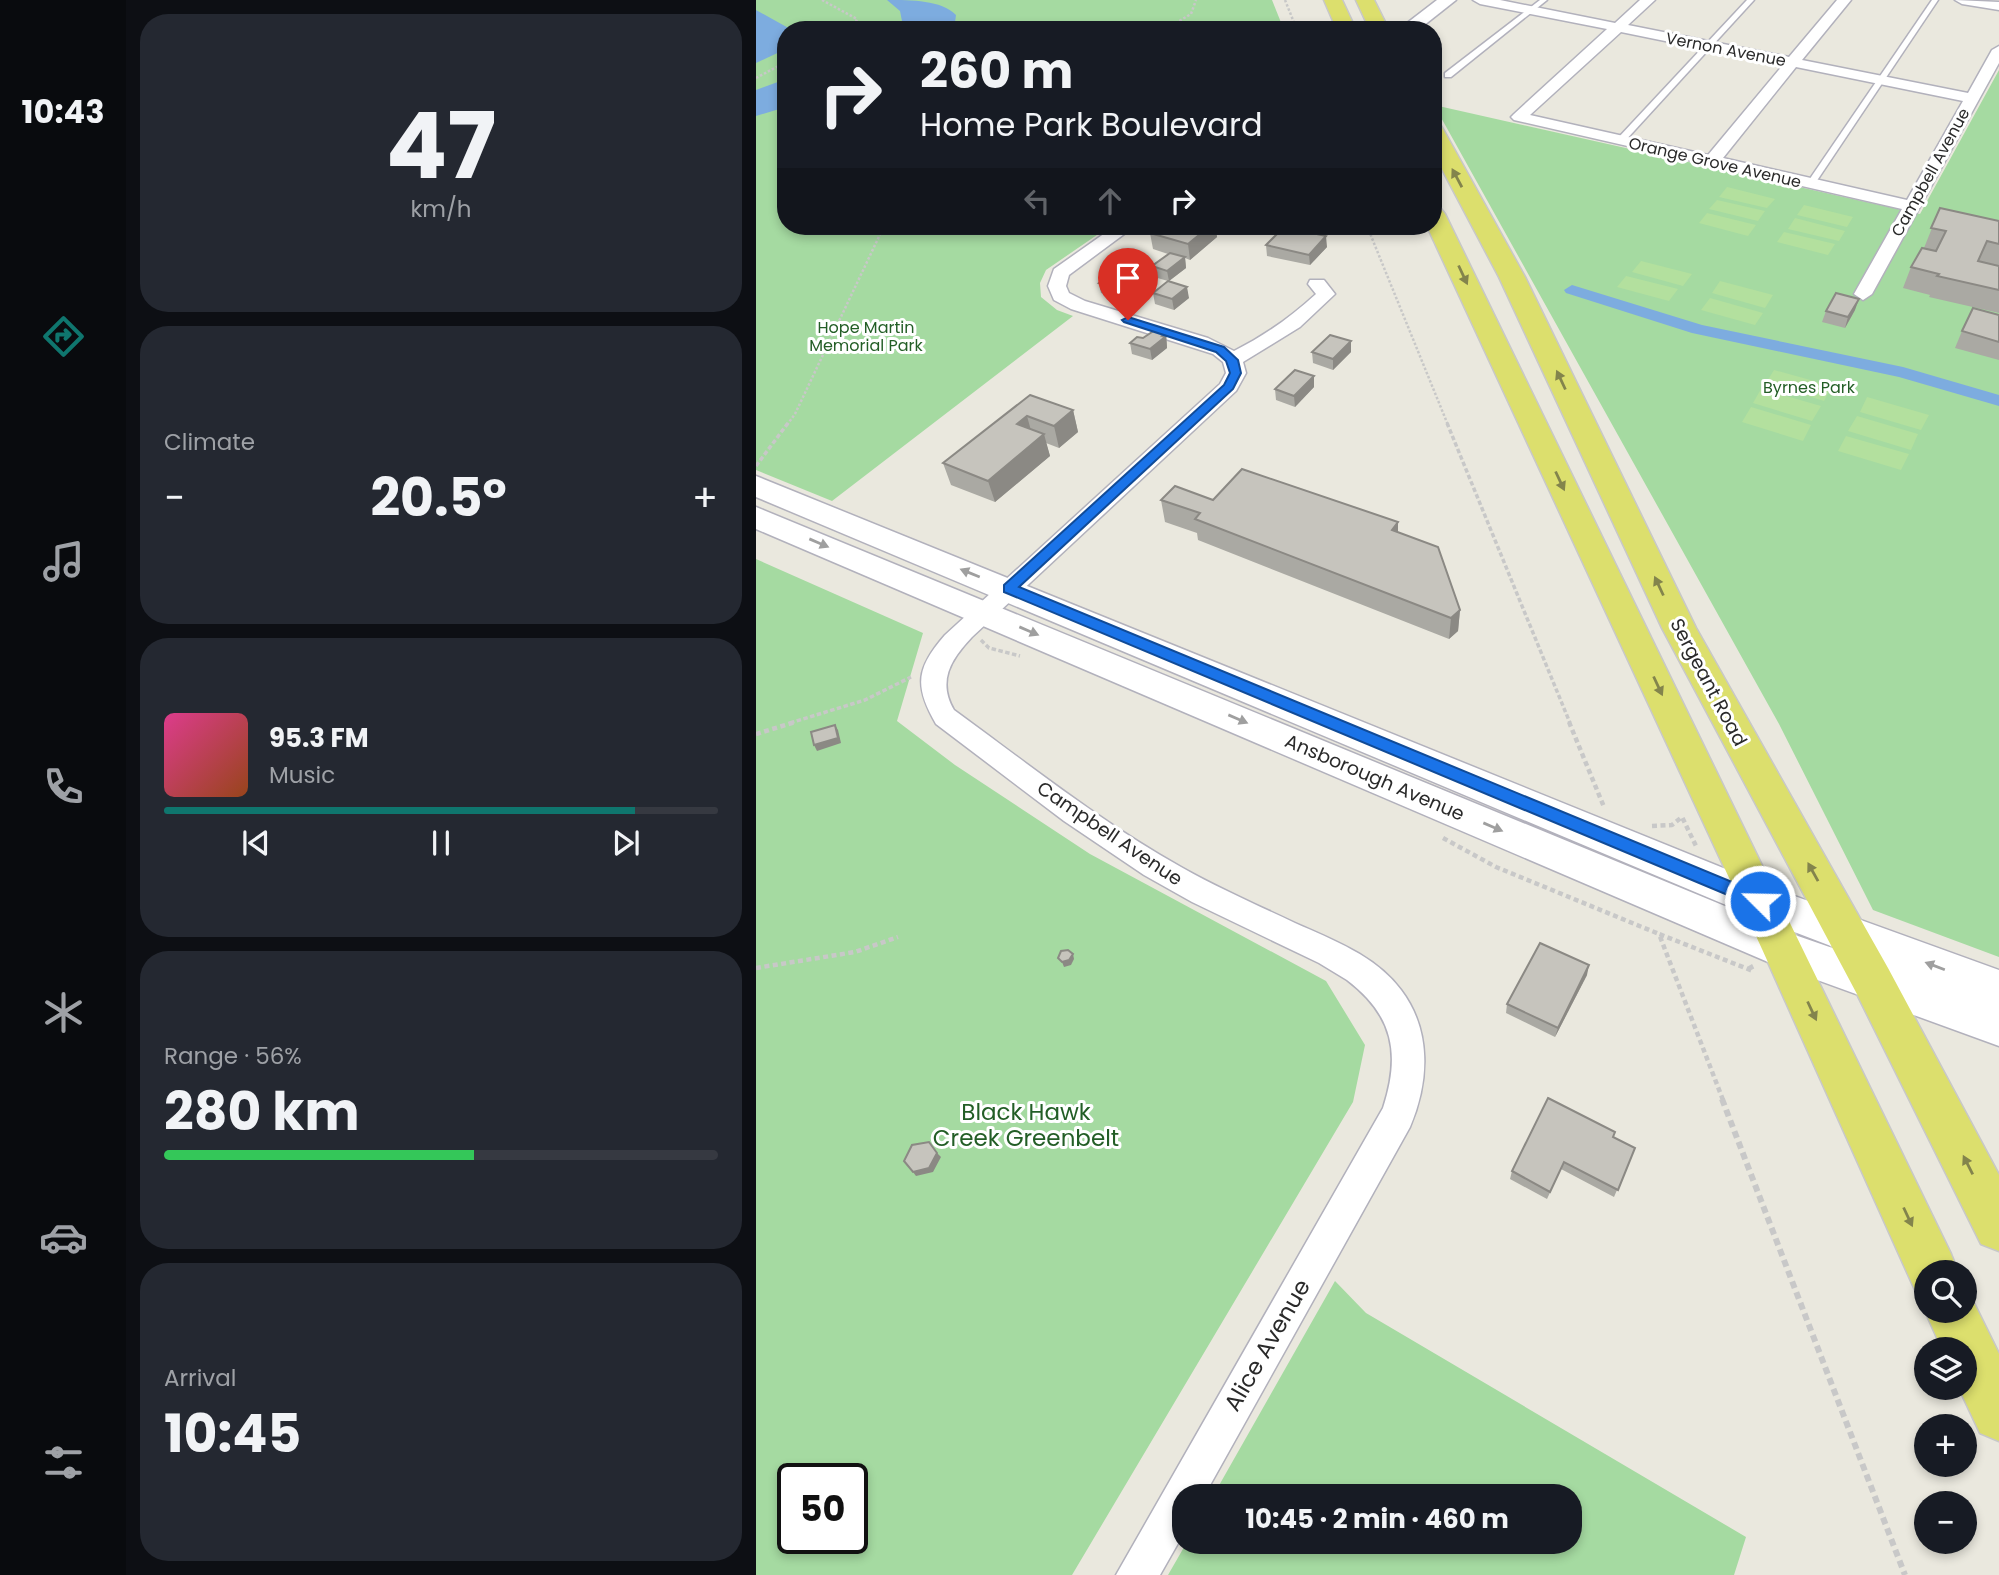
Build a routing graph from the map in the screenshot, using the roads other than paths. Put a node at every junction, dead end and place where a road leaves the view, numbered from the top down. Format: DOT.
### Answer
graph roads {
  1 [pos="1333,0"];
  2 [pos="1365,0"];
  3 [pos="1448,0"];
  4 [pos="1480,0"];
  5 [pos="1544,0"];
  6 [pos="1648,0"];
  7 [pos="1751,0"];
  8 [pos="1844,0"];
  9 [pos="1935,0"];
  10 [pos="1962,0"];
  11 [pos="1999,6"];
  12 [pos="1531,10"];
  13 [pos="1343,21"];
  14 [pos="1376,21"];
  15 [pos="1419,21"];
  16 [pos="1618,27"];
  17 [pos="1708,45"];
  18 [pos="1999,50"];
  19 [pos="1793,62"];
  20 [pos="1448,75"];
  21 [pos="1883,80"];
  22 [pos="1972,98"];
  23 [pos="1621,140"];
  24 [pos="1442,148"];
  25 [pos="1712,161"];
  26 [pos="1811,183"];
  27 [pos="1911,206"];
  28 [pos="1442,233"];
  29 [pos="1114,235"];
  30 [pos="1317,284"];
  31 [pos="1863,294"];
  32 [pos="1232,360"];
  33 [pos="756,486"];
  34 [pos="756,517"];
  35 [pos="996,600"];
  36 [pos="1760,901"];
  37 [pos="1846,932"];
  38 [pos="1765,953"];
  39 [pos="1873,982"];
  40 [pos="1999,990"];
  41 [pos="1999,1026"];
  42 [pos="1398,1115"];
  43 [pos="1999,1226"];
  44 [pos="1927,1260"];
  45 [pos="1957,1323"];
  46 [pos="1999,1414"];
  47 [pos="1136,1575"];
  1 -- 13 [label="main road"];
  2 -- 14 [label="main road"];
  3 -- 15 [label="street"];
  4 -- 12 [label="street, Vernon Avenue"];
  5 -- 12 [label="lane"];
  6 -- 16 [label="street"];
  7 -- 17 [label="lane"];
  8 -- 19 [label="street"];
  9 -- 21 [label="lane"];
  10 -- 11 [label="street"];
  12 -- 16 [label="street, Vernon Avenue"];
  12 -- 20 [label="lane"];
  16 -- 17 [label="street, Vernon Avenue"];
  16 -- 23 [label="street, Orange Grove Avenue"];
  17 -- 19 [label="street, Vernon Avenue"];
  17 -- 23 [label="lane"];
  18 -- 22 [label="street, Campbell Avenue"];
  19 -- 21 [label="street, Vernon Avenue"];
  19 -- 25 [label="street"];
  21 -- 22 [label="street, Vernon Avenue"];
  21 -- 26 [label="lane"];
  22 -- 27 [label="street, Campbell Avenue"];
  23 -- 25 [label="street, Orange Grove Avenue"];
  37 -- 24 [label="main road, Sergeant Road, one-way"];
  25 -- 26 [label="street, Orange Grove Avenue"];
  26 -- 27 [label="street, Orange Grove Avenue"];
  27 -- 31 [label="street, Campbell Avenue"];
  28 -- 36 [label="main road, one-way"];
  29 -- 32 [label="street"];
  30 -- 32 [label="street"];
  32 -- 35 [label="street"];
  35 -- 33 [label="main road, Ansborough Avenue, one-way"];
  34 -- 35 [label="main road, Ansborough Avenue, one-way"];
  35 -- 36 [label="main road, Ansborough Avenue"];
  35 -- 38 [label="main road, Ansborough Avenue, one-way"];
  35 -- 42 [label="street, Campbell Avenue"];
  36 -- 37 [label="main road, Ansborough Avenue"];
  36 -- 38 [label="main road"];
  37 -- 39 [label="main road, Sergeant Road"];
  40 -- 37 [label="main road, Ansborough Avenue, one-way"];
  38 -- 39 [label="main road, Ansborough Avenue"];
  38 -- 44 [label="main road, one-way"];
  39 -- 41 [label="main road, Ansborough Avenue"];
  43 -- 39 [label="main road, Sergeant Road, one-way"];
  42 -- 47 [label="street, Alice Avenue"];
  45 -- 46 [label="main road"];
}
